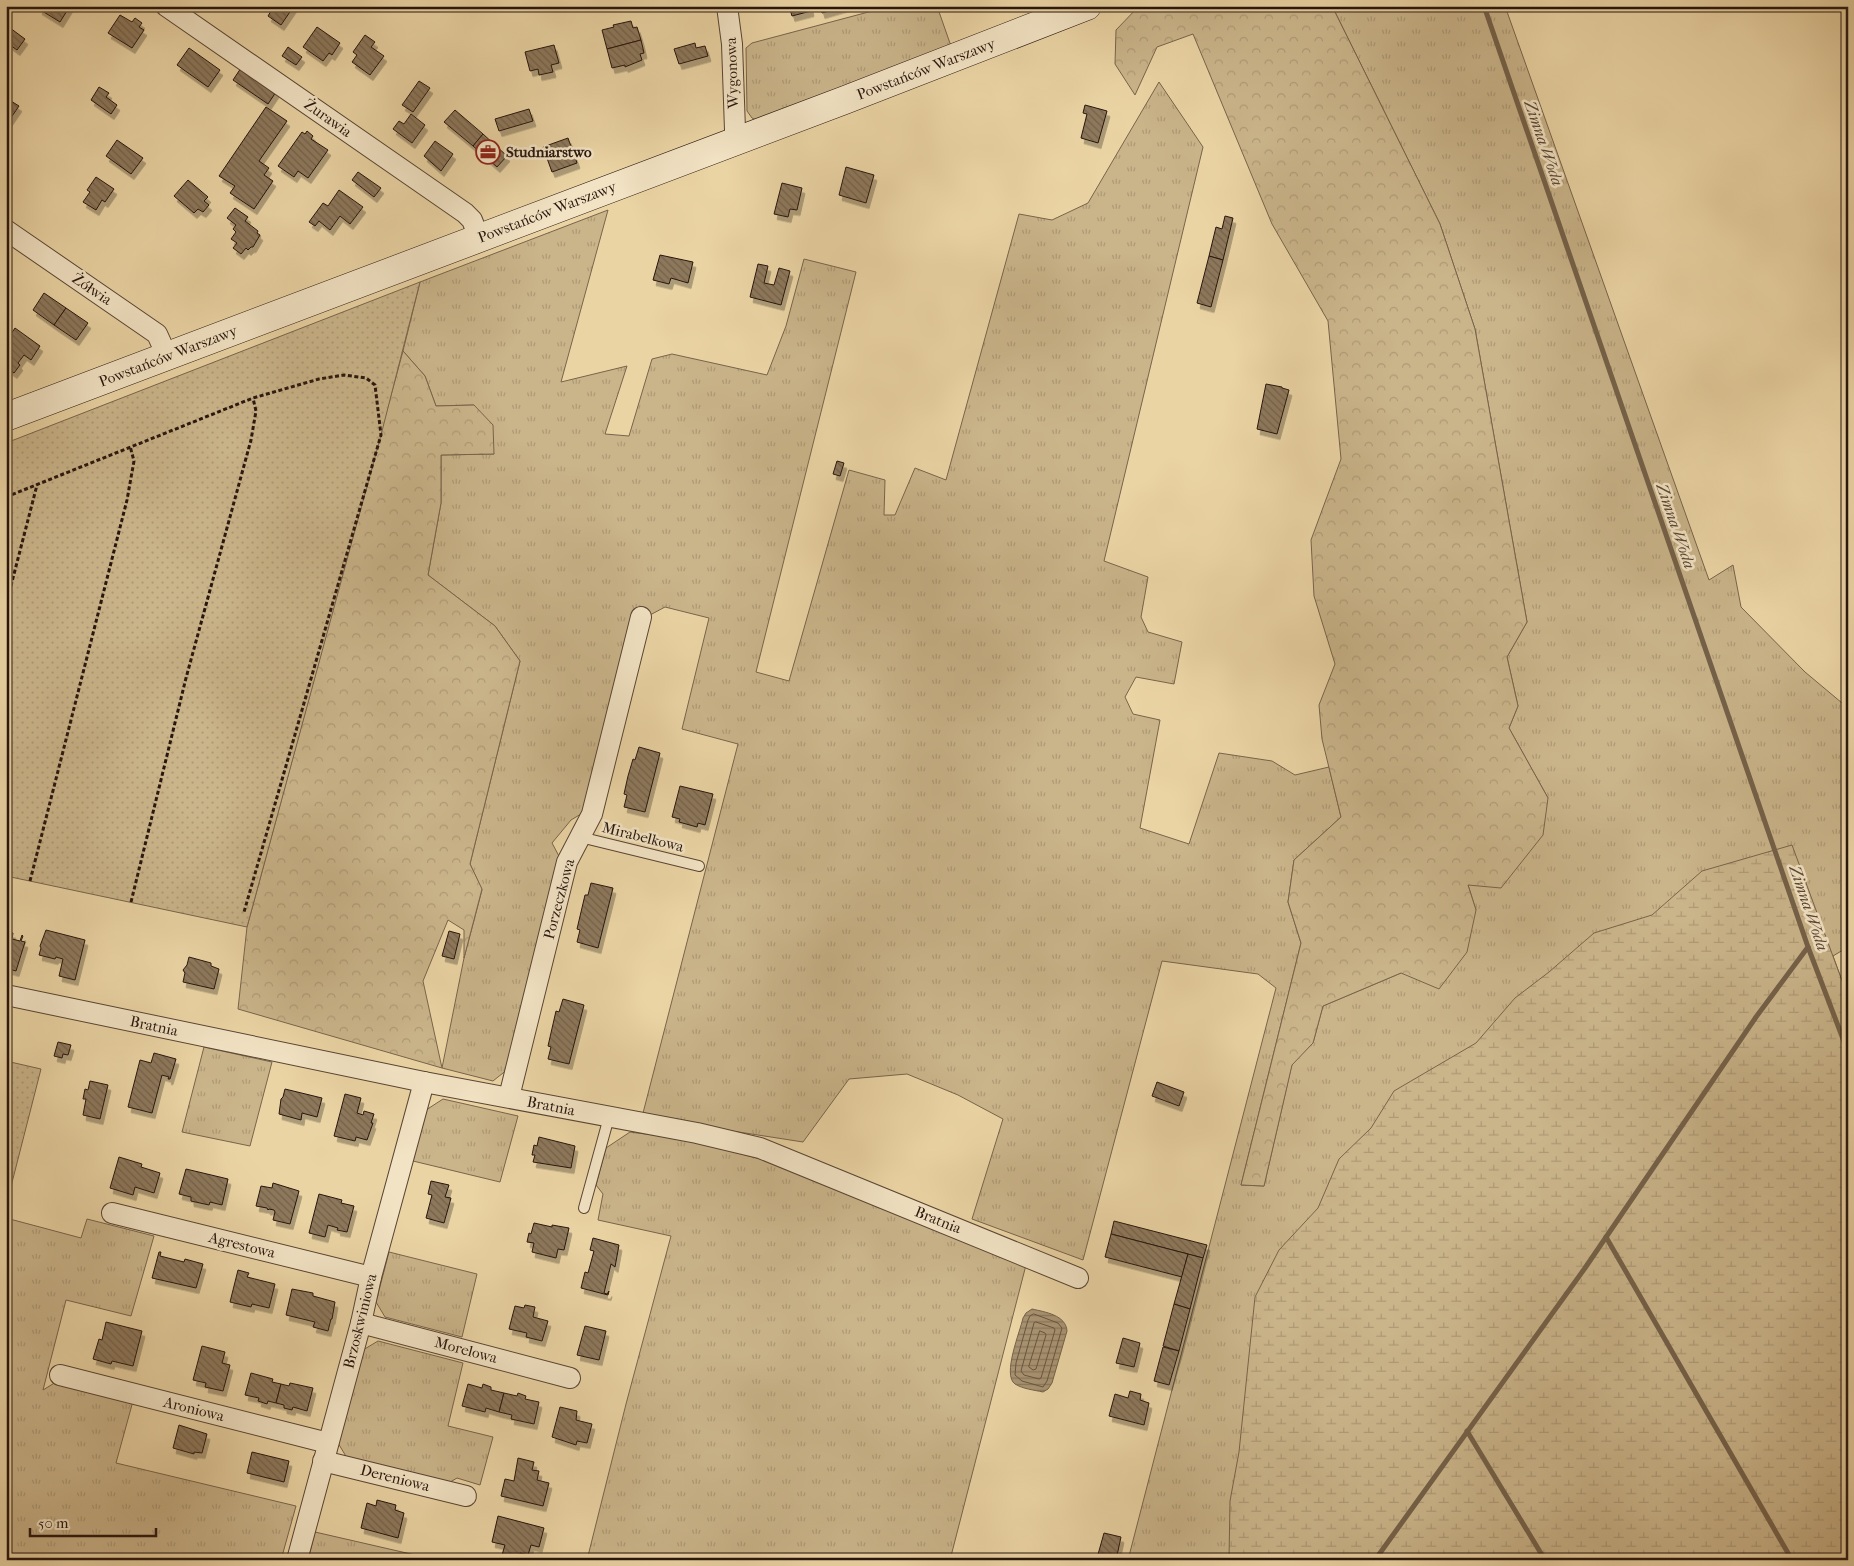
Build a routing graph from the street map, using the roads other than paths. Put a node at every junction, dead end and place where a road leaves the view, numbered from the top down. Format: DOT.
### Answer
graph roads {
  1 [pos="166,6"];
  2 [pos="727,6"];
  3 [pos="1087,6"];
  4 [pos="737,140"];
  5 [pos="6,230"];
  6 [pos="479,238"];
  7 [pos="168,356"];
  8 [pos="6,417"];
  9 [pos="641,618"];
  10 [pos="580,837"];
  11 [pos="700,866"];
  12 [pos="6,995"];
  13 [pos="424,1082"];
  14 [pos="509,1097"];
  15 [pos="609,1117"];
  16 [pos="584,1208"];
  17 [pos="112,1213"];
  18 [pos="371,1277"];
  19 [pos="1078,1278"];
  20 [pos="362,1323"];
  21 [pos="60,1375"];
  22 [pos="570,1378"];
  23 [pos="325,1452"];
  24 [pos="466,1496"];
  25 [pos="297,1560"];
  1 -- 6 [label="street, Żurawia"];
  2 -- 4 [label="street, Wygonowa"];
  3 -- 4 [label="street, Powstańców Warszawy"];
  4 -- 6 [label="street, Powstańców Warszawy"];
  5 -- 7 [label="street, Żółwia"];
  6 -- 7 [label="street, Powstańców Warszawy"];
  7 -- 8 [label="street, Powstańców Warszawy"];
  9 -- 10 [label="street, Porzeczkowa"];
  10 -- 11 [label="lane, Mirabelkowa"];
  10 -- 14 [label="street, Porzeczkowa"];
  12 -- 13 [label="street, Bratnia"];
  13 -- 14 [label="street, Bratnia"];
  13 -- 18 [label="street, Brzoskwiniowa"];
  14 -- 15 [label="street, Bratnia"];
  15 -- 16 [label="lane"];
  15 -- 19 [label="street, Bratnia"];
  17 -- 18 [label="street, Agrestowa"];
  18 -- 20 [label="street, Brzoskwiniowa"];
  20 -- 22 [label="street, Morelowa"];
  20 -- 23 [label="street, Brzoskwiniowa"];
  21 -- 23 [label="street, Aroniowa"];
  23 -- 24 [label="street, Dereniowa"];
  23 -- 25 [label="street, Brzoskwiniowa"];
}
